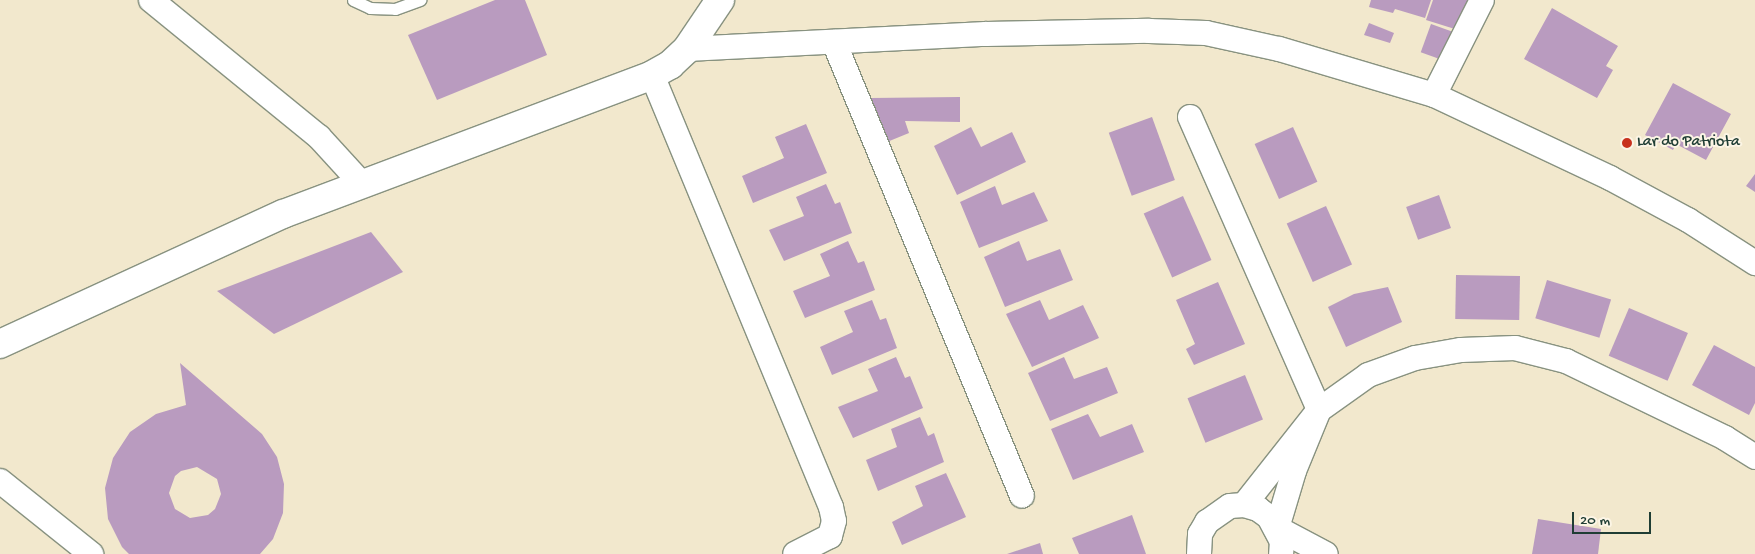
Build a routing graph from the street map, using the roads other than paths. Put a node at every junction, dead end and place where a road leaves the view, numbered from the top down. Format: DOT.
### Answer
graph roads {
  1 [pos="151,0"];
  2 [pos="353,0"];
  3 [pos="420,0"];
  4 [pos="720,0"];
  5 [pos="1482,0"];
  6 [pos="834,42"];
  7 [pos="687,50"];
  8 [pos="652,75"];
  9 [pos="1434,95"];
  10 [pos="1190,117"];
  11 [pos="362,184"];
  12 [pos="1755,263"];
  13 [pos="0,344"];
  14 [pos="1319,410"];
  15 [pos="1755,457"];
  16 [pos="0,482"];
  17 [pos="1022,496"];
  18 [pos="1244,505"];
  19 [pos="1277,528"];
  20 [pos="91,554"];
  21 [pos="795,554"];
  22 [pos="1199,554"];
  23 [pos="1281,554"];
  24 [pos="1326,554"];
  1 -- 11 [label="street"];
  2 -- 3 [label="lane"];
  4 -- 7 [label="street"];
  5 -- 9 [label="street"];
  6 -- 7 [label="street"];
  6 -- 9 [label="street"];
  6 -- 17 [label="street"];
  7 -- 8 [label="street"];
  8 -- 11 [label="street"];
  8 -- 21 [label="street"];
  9 -- 12 [label="street"];
  10 -- 14 [label="street"];
  11 -- 13 [label="street"];
  14 -- 15 [label="street"];
  14 -- 18 [label="street"];
  14 -- 19 [label="street"];
  16 -- 20 [label="street"];
  18 -- 19 [label="street"];
  18 -- 22 [label="street"];
  19 -- 23 [label="street"];
  19 -- 24 [label="street"];
}
